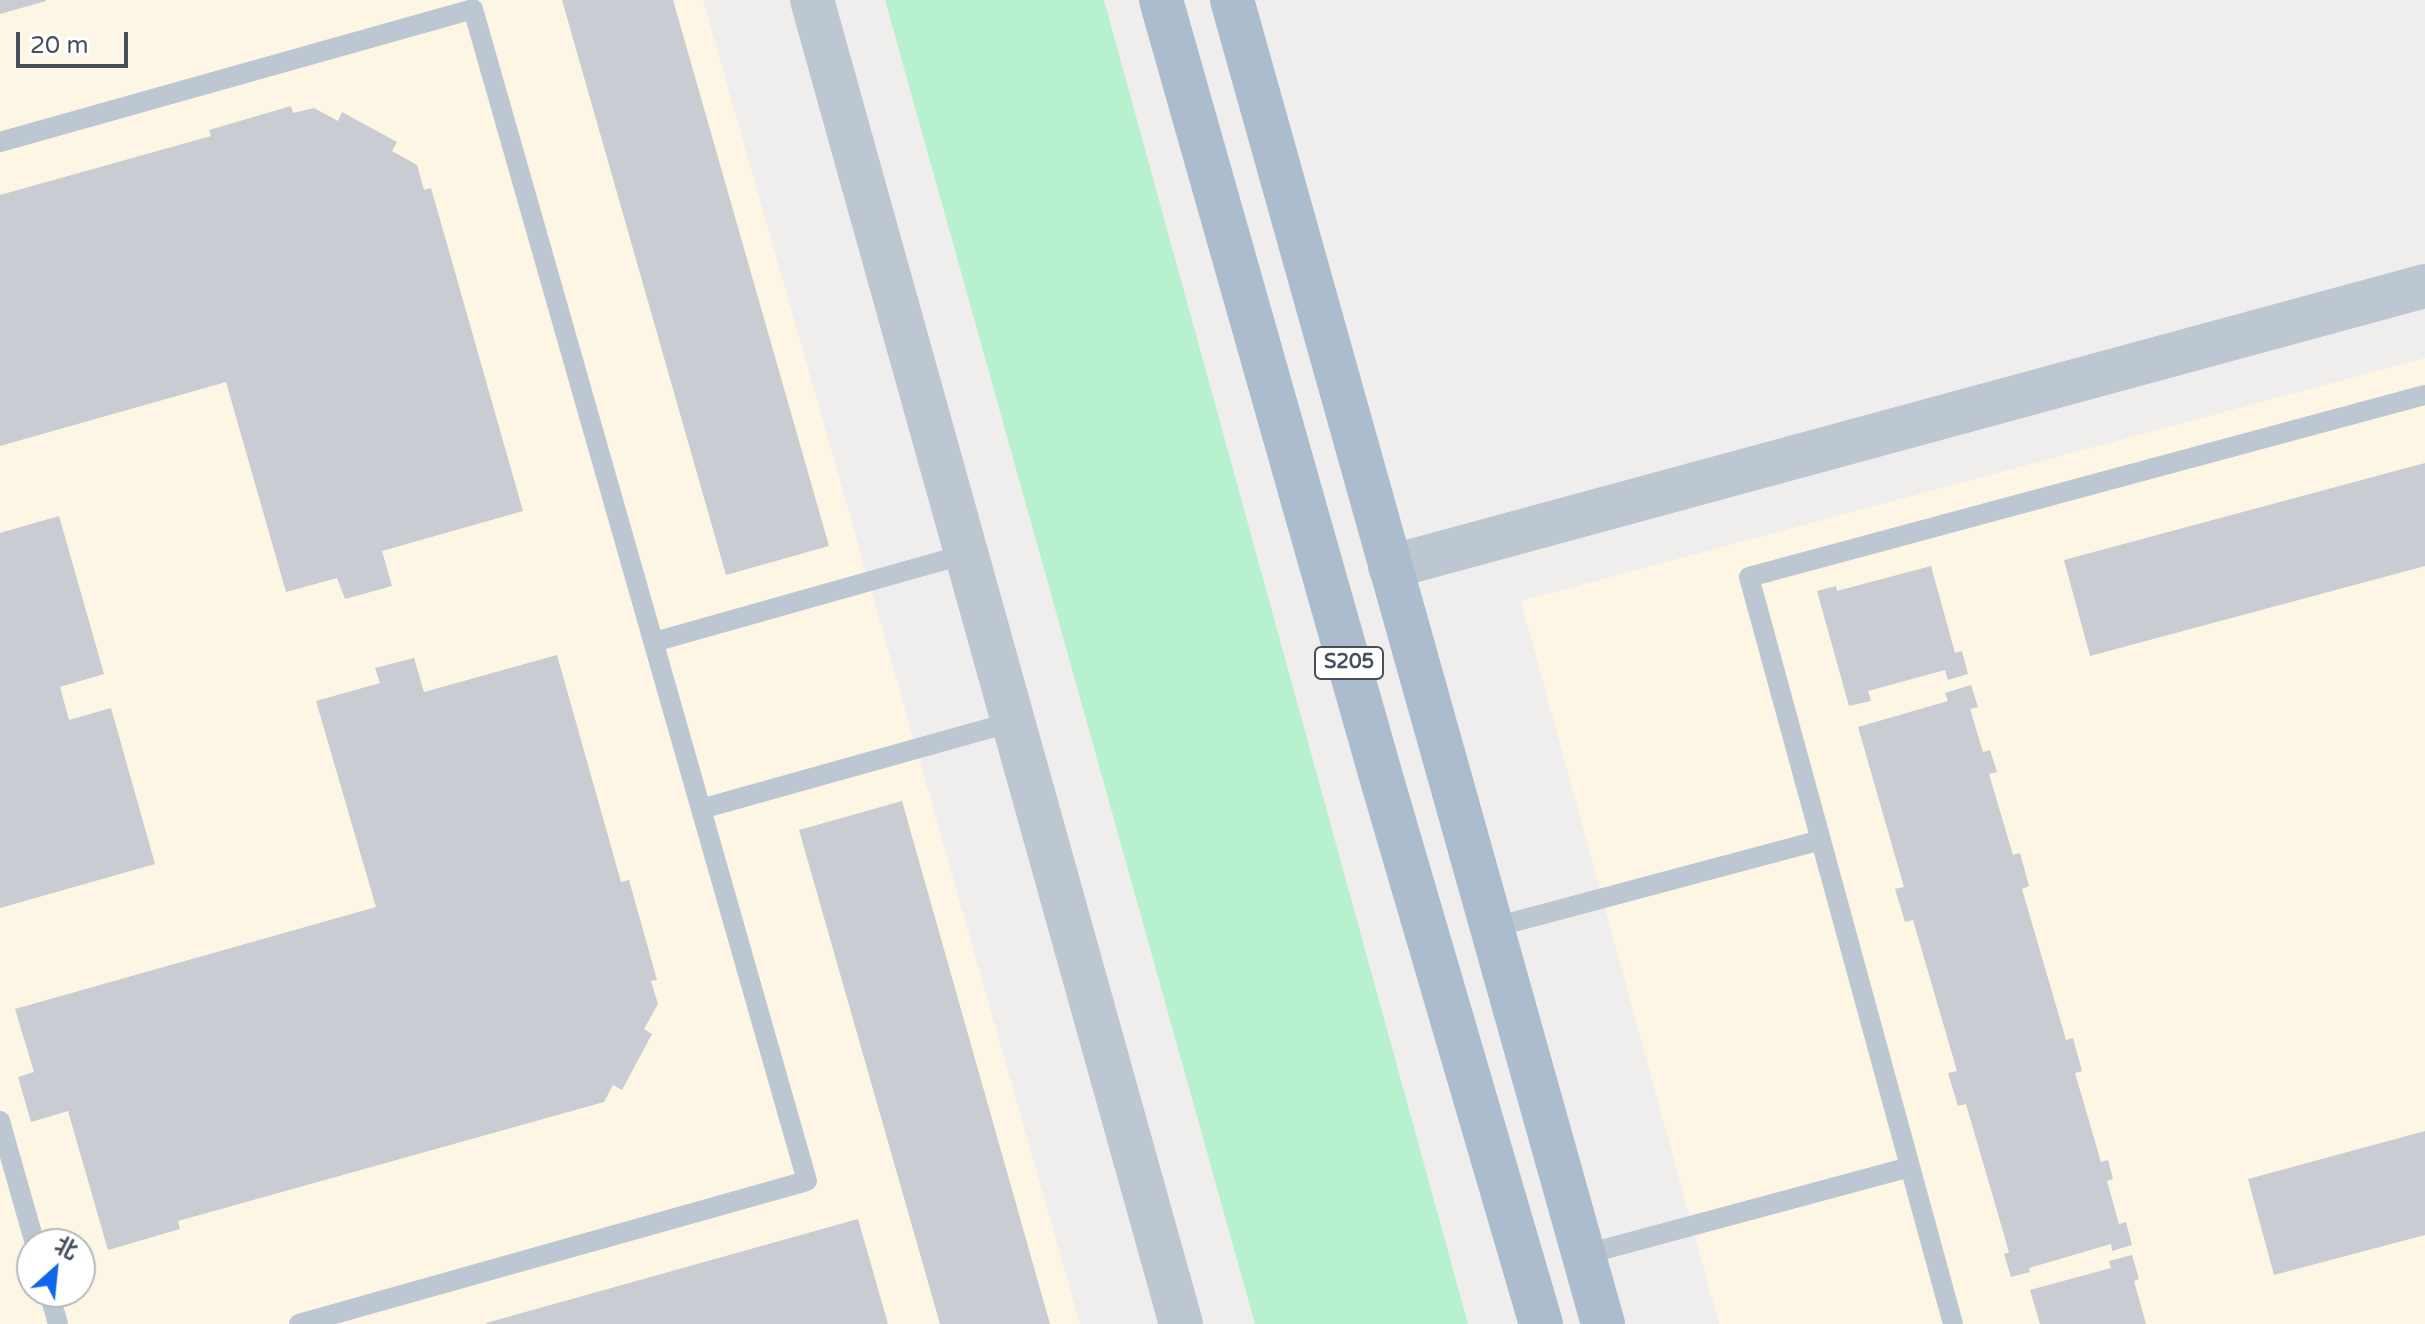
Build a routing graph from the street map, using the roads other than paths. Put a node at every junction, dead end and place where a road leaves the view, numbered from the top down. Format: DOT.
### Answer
graph roads {
  1 [pos="812,0"];
  2 [pos="1161,0"];
  3 [pos="1232,0"];
  4 [pos="0,142"];
  5 [pos="2425,286"];
  6 [pos="2425,395"];
  7 [pos="966,554"];
  8 [pos="1390,567"];
  9 [pos="654,642"];
  10 [pos="1012,722"];
  11 [pos="701,809"];
  12 [pos="1821,840"];
  13 [pos="1491,928"];
  14 [pos="0,1121"];
  15 [pos="1910,1167"];
  16 [pos="30,1228"];
  17 [pos="1583,1255"];
  18 [pos="299,1324"];
  19 [pos="1181,1324"];
  20 [pos="1541,1324"];
  21 [pos="1603,1324"];
  22 [pos="1953,1324"];
  1 -- 7 [label="street"];
  2 -- 20 [label="main road, S205"];
  3 -- 8 [label="main road, S205"];
  4 -- 9 [label="lane"];
  5 -- 8 [label="street"];
  6 -- 12 [label="lane"];
  7 -- 9 [label="lane"];
  7 -- 10 [label="street"];
  8 -- 13 [label="main road, S205"];
  9 -- 11 [label="lane"];
  10 -- 11 [label="lane"];
  10 -- 19 [label="street"];
  11 -- 18 [label="lane"];
  12 -- 13 [label="lane"];
  12 -- 15 [label="lane"];
  13 -- 17 [label="main road, S205"];
  14 -- 16 [label="lane"];
  15 -- 17 [label="lane"];
  15 -- 22 [label="lane"];
  17 -- 21 [label="main road, S205"];
}
